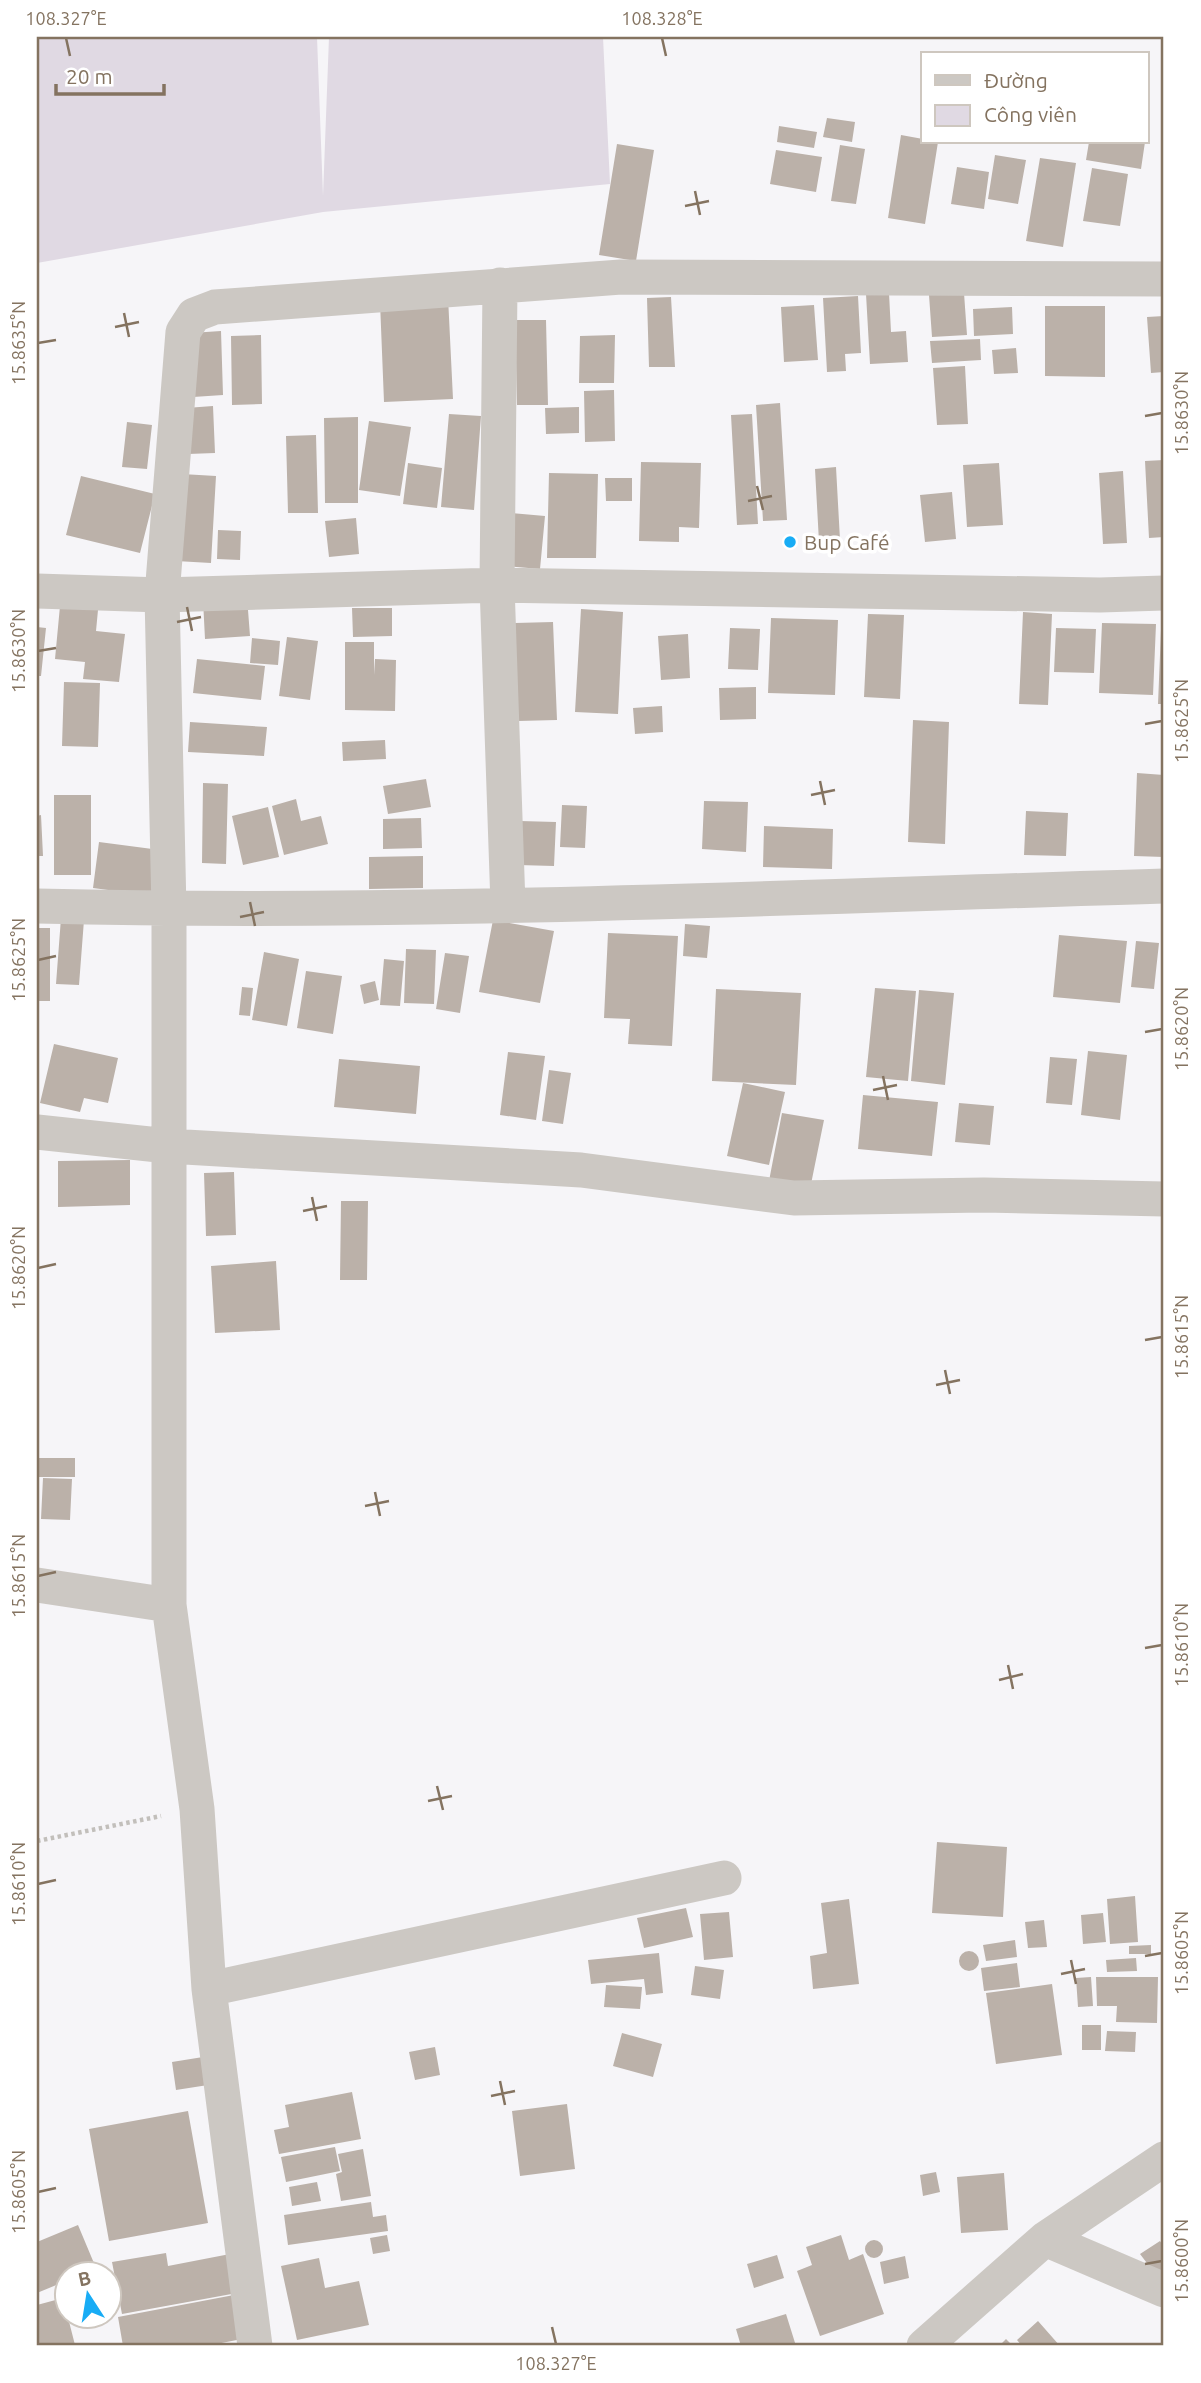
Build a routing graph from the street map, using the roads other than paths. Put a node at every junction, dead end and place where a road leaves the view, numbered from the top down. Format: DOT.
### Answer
graph roads {
  1 [pos="1164,279"];
  2 [pos="500,285"];
  3 [pos="497,585"];
  4 [pos="37,591"];
  5 [pos="1164,593"];
  6 [pos="162,595"];
  7 [pos="1164,886"];
  8 [pos="508,905"];
  9 [pos="37,906"];
  10 [pos="169,909"];
  11 [pos="37,1132"];
  12 [pos="168,1146"];
  13 [pos="1164,1199"];
  14 [pos="37,1585"];
  15 [pos="169,1605"];
  16 [pos="724,1878"];
  17 [pos="209,1989"];
  18 [pos="1164,2159"];
  19 [pos="1045,2239"];
  20 [pos="1164,2290"];
  21 [pos="255,2346"];
  22 [pos="924,2346"];
  1 -- 2 [label="street"];
  2 -- 3 [label="street"];
  2 -- 6 [label="street"];
  3 -- 5 [label="street"];
  3 -- 6 [label="street"];
  3 -- 8 [label="street"];
  4 -- 6 [label="street"];
  6 -- 10 [label="street"];
  7 -- 8 [label="street"];
  8 -- 10 [label="street"];
  9 -- 10 [label="street"];
  10 -- 12 [label="street"];
  11 -- 12 [label="street"];
  12 -- 13 [label="street"];
  12 -- 15 [label="street"];
  14 -- 15 [label="street"];
  15 -- 17 [label="street"];
  16 -- 17 [label="street"];
  17 -- 21 [label="street"];
  18 -- 19 [label="street"];
  19 -- 20 [label="street"];
  19 -- 22 [label="street"];
}
